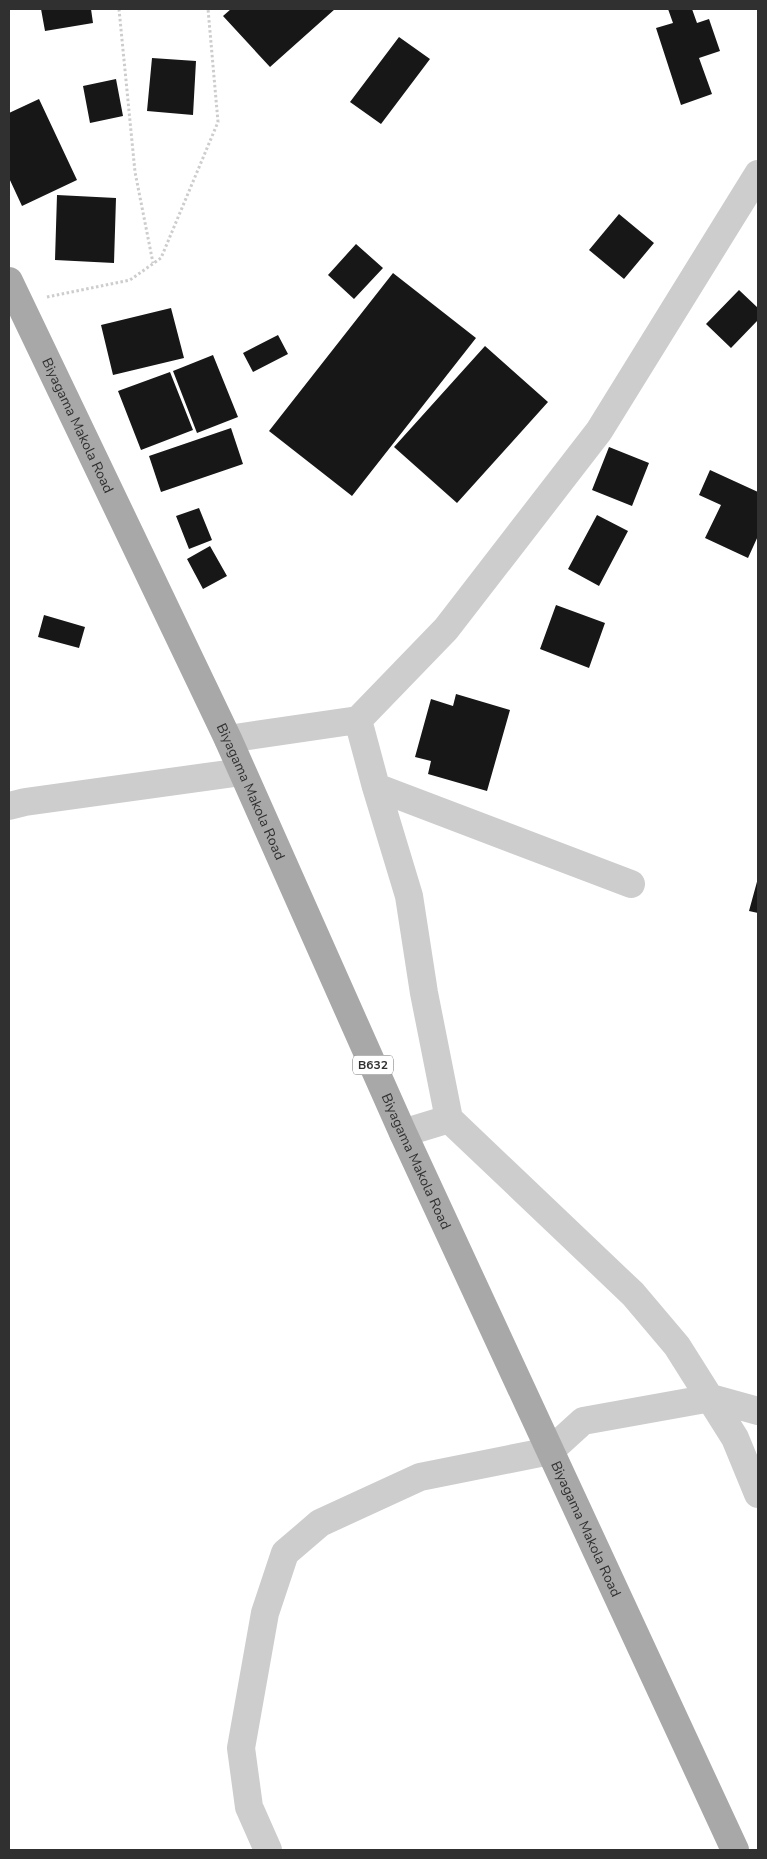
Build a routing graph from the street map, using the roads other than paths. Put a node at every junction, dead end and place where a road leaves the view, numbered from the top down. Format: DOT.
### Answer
graph roads {
  1 [pos="758,174"];
  2 [pos="14,292"];
  3 [pos="358,720"];
  4 [pos="228,739"];
  5 [pos="242,772"];
  6 [pos="376,788"];
  7 [pos="9,806"];
  8 [pos="630,884"];
  9 [pos="448,1118"];
  10 [pos="403,1133"];
  11 [pos="711,1398"];
  12 [pos="758,1411"];
  13 [pos="550,1451"];
  14 [pos="758,1494"];
  15 [pos="268,1850"];
  16 [pos="734,1850"];
  1 -- 3 [label="street"];
  2 -- 4 [label="main road, Biyagama Makola Road / B632"];
  3 -- 4 [label="street"];
  3 -- 6 [label="street"];
  4 -- 5 [label="main road, Biyagama Makola Road / B632"];
  5 -- 7 [label="street"];
  5 -- 10 [label="main road, Biyagama Makola Road / B632"];
  6 -- 8 [label="street"];
  6 -- 9 [label="street"];
  9 -- 10 [label="street"];
  9 -- 11 [label="street"];
  10 -- 13 [label="main road, Biyagama Makola Road / B632"];
  11 -- 12 [label="street"];
  11 -- 13 [label="street"];
  11 -- 14 [label="street"];
  13 -- 15 [label="street"];
  13 -- 16 [label="main road, Biyagama Makola Road / B632"];
}
